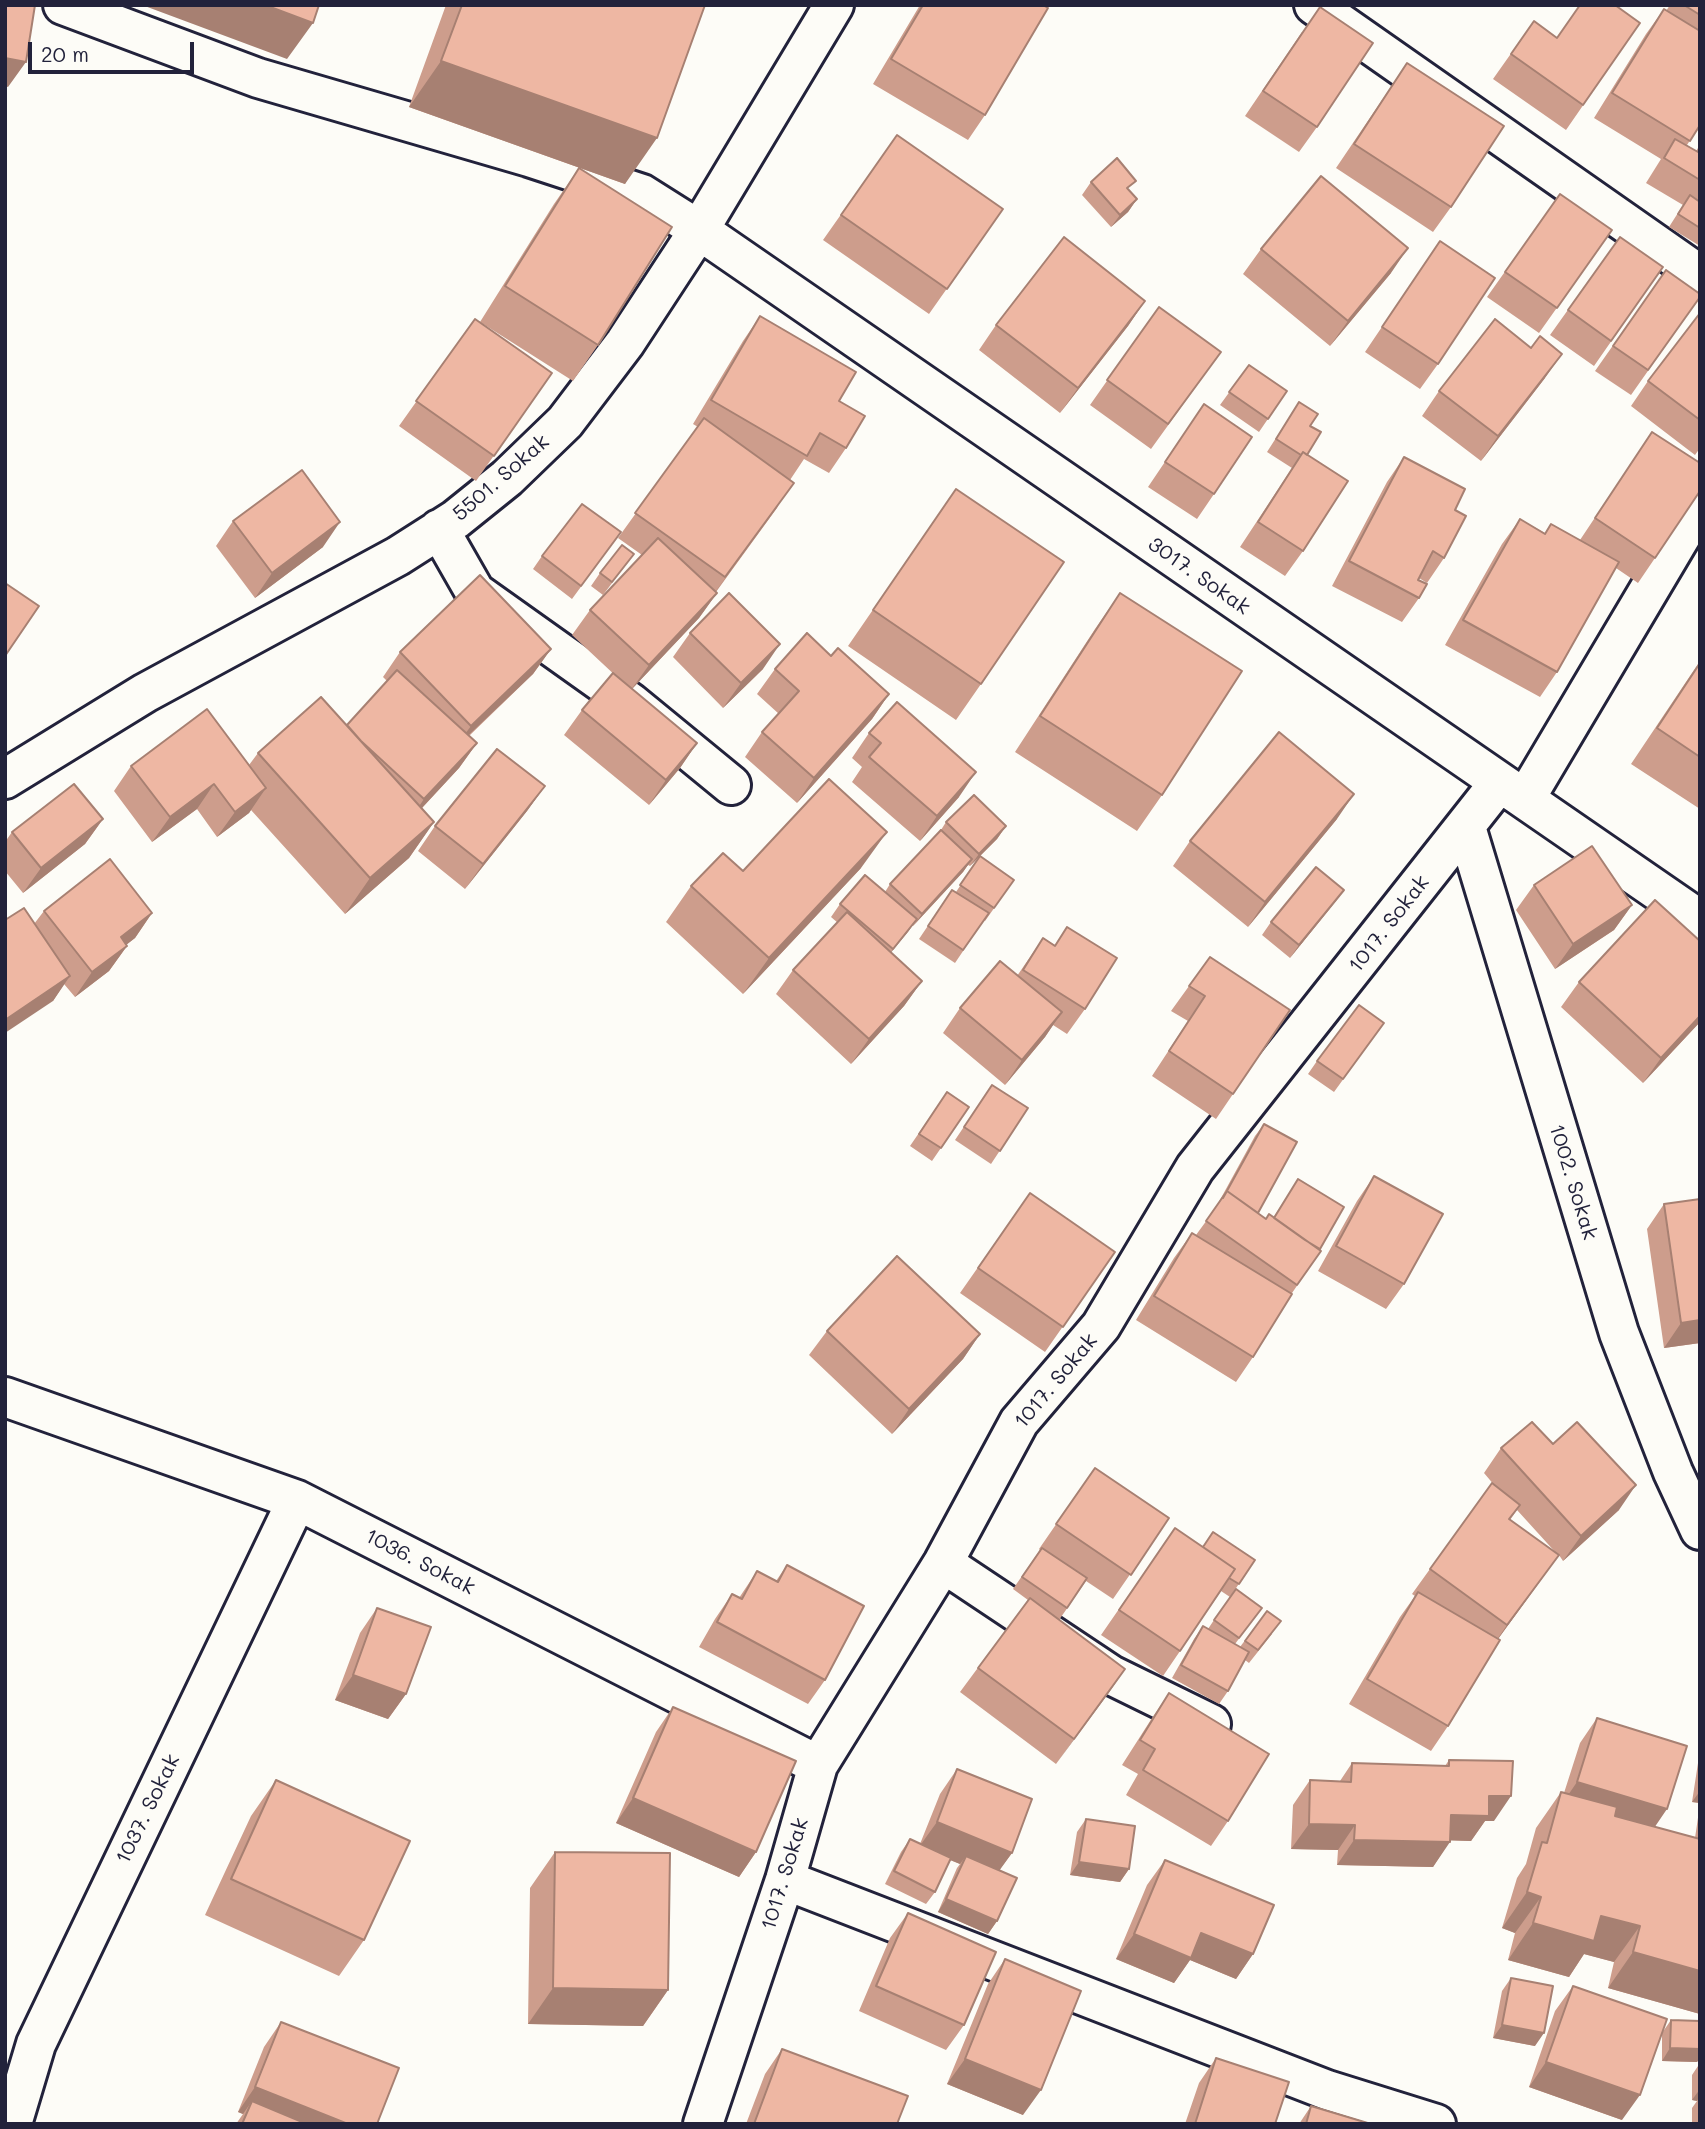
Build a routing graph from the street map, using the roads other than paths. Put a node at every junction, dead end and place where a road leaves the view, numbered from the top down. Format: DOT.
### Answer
graph roads {
  1 [pos="63,5"];
  2 [pos="834,5"];
  3 [pos="1314,5"];
  4 [pos="699,230"];
  5 [pos="1700,275"];
  6 [pos="1700,504"];
  7 [pos="439,530"];
  8 [pos="5,779"];
  9 [pos="731,785"];
  10 [pos="1512,791"];
  11 [pos="1466,827"];
  12 [pos="1700,920"];
  13 [pos="5,1397"];
  14 [pos="297,1500"];
  15 [pos="1700,1530"];
  16 [pos="943,1563"];
  17 [pos="1242,1738"];
  18 [pos="818,1765"];
  19 [pos="785,1880"];
  20 [pos="20,2039"];
  21 [pos="12,2124"];
  22 [pos="703,2124"];
  23 [pos="1436,2124"];
  1 -- 4 [label="street, 3017. Sokak"];
  2 -- 4 [label="street, 5501. Sokak"];
  3 -- 5 [label="street"];
  4 -- 7 [label="street, 5501. Sokak"];
  4 -- 10 [label="street, 3017. Sokak"];
  6 -- 10 [label="street, 1017. Sokak"];
  7 -- 8 [label="street, 5501. Sokak"];
  7 -- 9 [label="street"];
  10 -- 11 [label="street, 1017. Sokak"];
  10 -- 12 [label="street, 3017. Sokak"];
  11 -- 15 [label="street, 1002. Sokak"];
  11 -- 16 [label="street, 1017. Sokak"];
  13 -- 14 [label="street, 1036. Sokak"];
  14 -- 18 [label="street, 1036. Sokak"];
  14 -- 20 [label="street, 1037. Sokak"];
  16 -- 17 [label="street"];
  16 -- 18 [label="street, 1017. Sokak"];
  18 -- 19 [label="street, 1017. Sokak"];
  19 -- 22 [label="street, 1017. Sokak"];
  19 -- 23 [label="street"];
  20 -- 21 [label="street, 1037. Sokak"];
}
